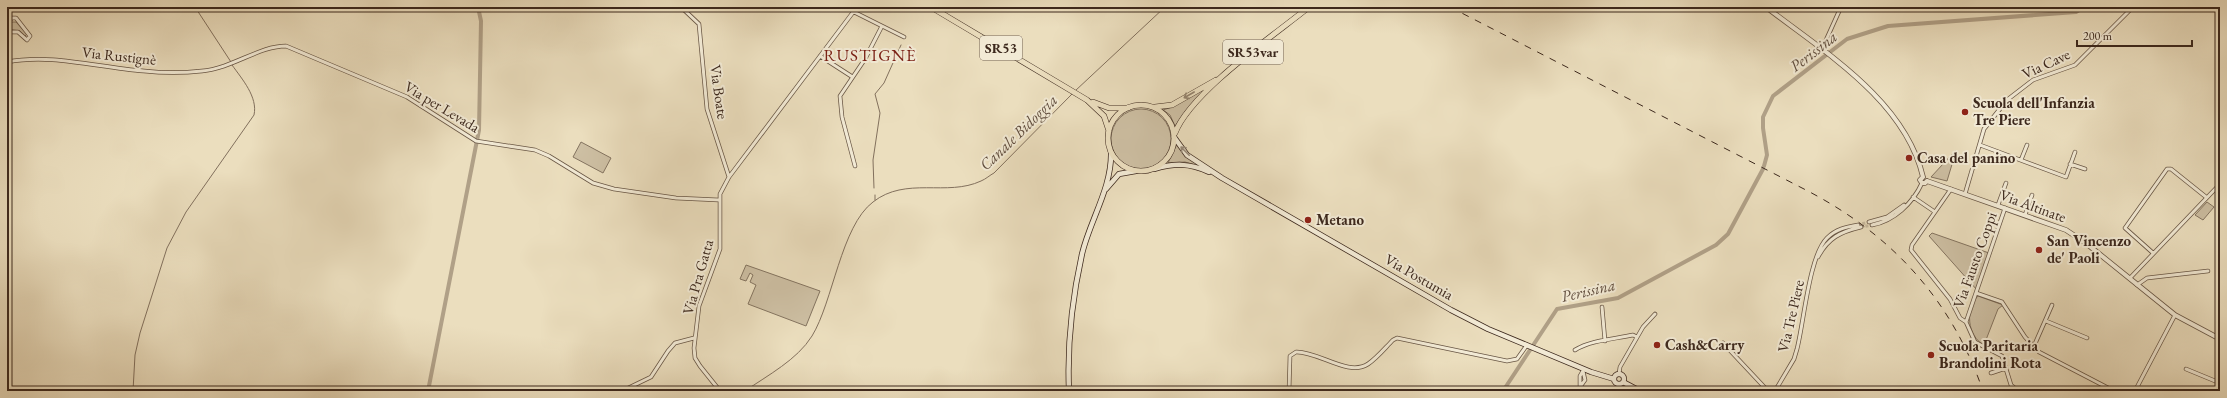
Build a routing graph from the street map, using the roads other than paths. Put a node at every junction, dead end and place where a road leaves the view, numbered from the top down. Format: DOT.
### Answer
graph roads {
  1 [pos="677,7"];
  2 [pos="682,7"];
  3 [pos="857,7"];
  4 [pos="930,7"];
  5 [pos="1309,7"];
  6 [pos="1766,7"];
  7 [pos="1841,7"];
  8 [pos="2133,7"];
  9 [pos="854,12"];
  10 [pos="7,23"];
  11 [pos="882,26"];
  12 [pos="7,32"];
  13 [pos="904,37"];
  14 [pos="1824,50"];
  15 [pos="820,56"];
  16 [pos="7,62"];
  17 [pos="229,66"];
  18 [pos="852,76"];
  19 [pos="1222,76"];
  20 [pos="1087,100"];
  21 [pos="1129,108"];
  22 [pos="1154,108"];
  23 [pos="1109,131"];
  24 [pos="1174,135"];
  25 [pos="2027,144"];
  26 [pos="1980,145"];
  27 [pos="1111,152"];
  28 [pos="2075,152"];
  29 [pos="2021,160"];
  30 [pos="2070,164"];
  31 [pos="855,166"];
  32 [pos="1154,169"];
  33 [pos="2085,169"];
  34 [pos="1136,171"];
  35 [pos="729,177"];
  36 [pos="1923,177"];
  37 [pos="1222,178"];
  38 [pos="1927,181"];
  39 [pos="1922,183"];
  40 [pos="2006,183"];
  41 [pos="2220,184"];
  42 [pos="1951,189"];
  43 [pos="1103,193"];
  44 [pos="1965,194"];
  45 [pos="2032,195"];
  46 [pos="1913,196"];
  47 [pos="2206,197"];
  48 [pos="719,200"];
  49 [pos="1998,205"];
  50 [pos="2005,208"];
  51 [pos="1935,212"];
  52 [pos="2025,215"];
  53 [pos="1871,224"];
  54 [pos="1859,226"];
  55 [pos="2153,253"];
  56 [pos="2208,270"];
  57 [pos="2130,278"];
  58 [pos="2137,285"];
  59 [pos="1976,293"];
  60 [pos="2052,305"];
  61 [pos="1602,307"];
  62 [pos="1655,314"];
  63 [pos="2175,315"];
  64 [pos="2046,321"];
  65 [pos="1966,322"];
  66 [pos="1637,337"];
  67 [pos="694,338"];
  68 [pos="2087,338"];
  69 [pos="2220,338"];
  70 [pos="1605,341"];
  71 [pos="1723,343"];
  72 [pos="1527,345"];
  73 [pos="2034,346"];
  74 [pos="1575,350"];
  75 [pos="2006,368"];
  76 [pos="2186,369"];
  77 [pos="1583,370"];
  78 [pos="1991,373"];
  79 [pos="1620,374"];
  80 [pos="1614,379"];
  81 [pos="1623,382"];
  82 [pos="2220,383"];
  83 [pos="622,391"];
  84 [pos="720,391"];
  85 [pos="1069,391"];
  86 [pos="1289,391"];
  87 [pos="1576,391"];
  88 [pos="1640,391"];
  89 [pos="1768,391"];
  90 [pos="1775,391"];
  91 [pos="2018,391"];
  92 [pos="2114,391"];
  93 [pos="2135,391"];
  1 -- 2 [label="street"];
  2 -- 35 [label="street, Via Boate"];
  3 -- 9 [label="street, Via Pra Gatta"];
  4 -- 20 [label="main road, SR53"];
  5 -- 19 [label="main road, SR53var"];
  6 -- 14 [label="street"];
  7 -- 14 [label="street"];
  8 -- 26 [label="street, Via Cave"];
  9 -- 11 [label="street"];
  9 -- 15 [label="street, Via Pra Gatta"];
  10 -- 12 [label="street"];
  11 -- 13 [label="street"];
  11 -- 18 [label="street"];
  14 -- 36 [label="street"];
  15 -- 18 [label="street"];
  15 -- 35 [label="street, Via Pra Gatta"];
  16 -- 17 [label="street, Via Rustignè"];
  17 -- 48 [label="street, Via per Levada"];
  18 -- 31 [label="street"];
  19 -- 22 [label="main road, SR53var, one-way"];
  19 -- 24 [label="main road, SR53var"];
  20 -- 21 [label="main road, SR53"];
  20 -- 23 [label="main road, SR53"];
  21 -- 22 [label="main road, SR53"];
  21 -- 23 [label="main road"];
  22 -- 24 [label="main road"];
  23 -- 27 [label="main road, SR53"];
  24 -- 32 [label="main road"];
  37 -- 24 [label="main road, Via Postumia, one-way"];
  25 -- 29 [label="street"];
  26 -- 29 [label="street"];
  26 -- 44 [label="street, Via Cave"];
  27 -- 34 [label="main road"];
  27 -- 43 [label="main road"];
  28 -- 30 [label="street"];
  29 -- 30 [label="street"];
  30 -- 33 [label="street"];
  32 -- 34 [label="main road"];
  32 -- 37 [label="main road, Via Postumia"];
  34 -- 43 [label="main road"];
  35 -- 48 [label="street, Via Pra Gatta"];
  36 -- 38 [label="street"];
  36 -- 39 [label="street"];
  37 -- 72 [label="main road, Via Postumia"];
  38 -- 39 [label="street"];
  38 -- 42 [label="street, Via Altinate"];
  39 -- 46 [label="street"];
  40 -- 49 [label="street"];
  41 -- 47 [label="street"];
  42 -- 44 [label="street, Via Altinate"];
  42 -- 51 [label="street, Via Fausto Coppi"];
  43 -- 85 [label="main road"];
  44 -- 49 [label="street, Via Altinate"];
  45 -- 52 [label="street"];
  46 -- 51 [label="street"];
  46 -- 53 [label="street"];
  47 -- 55 [label="street"];
  47 -- 55 [label="street"];
  48 -- 67 [label="street, Via Pra Gatta"];
  49 -- 50 [label="street, Via Altinate"];
  50 -- 52 [label="street, Via Altinate"];
  50 -- 59 [label="street, Via Fausto Coppi"];
  51 -- 65 [label="street, Via Fausto Coppi"];
  52 -- 57 [label="street, Via Altinate"];
  54 -- 90 [label="street, Via Tre Piere"];
  55 -- 57 [label="street"];
  56 -- 58 [label="street"];
  57 -- 58 [label="street, Via Altinate"];
  58 -- 63 [label="street, Via Altinate"];
  59 -- 65 [label="street, Via Fausto Coppi"];
  59 -- 73 [label="street"];
  60 -- 64 [label="street"];
  61 -- 70 [label="street"];
  62 -- 66 [label="street"];
  63 -- 69 [label="street, Via Altinate"];
  63 -- 93 [label="street"];
  64 -- 68 [label="street"];
  64 -- 73 [label="street"];
  65 -- 75 [label="street"];
  66 -- 70 [label="street"];
  66 -- 79 [label="street"];
  67 -- 83 [label="street, Via Pra Gatta"];
  67 -- 84 [label="street, Via Pra Gatta"];
  70 -- 74 [label="street"];
  71 -- 89 [label="street"];
  72 -- 77 [label="main road, Via Postumia"];
  72 -- 86 [label="street"];
  73 -- 92 [label="street"];
  75 -- 78 [label="street"];
  75 -- 91 [label="street"];
  76 -- 82 [label="street"];
  77 -- 80 [label="main road, Via Postumia"];
  77 -- 87 [label="street"];
  79 -- 80 [label="main road"];
  79 -- 81 [label="main road"];
  80 -- 81 [label="main road, Via Postumia"];
  81 -- 88 [label="main road"];
}
